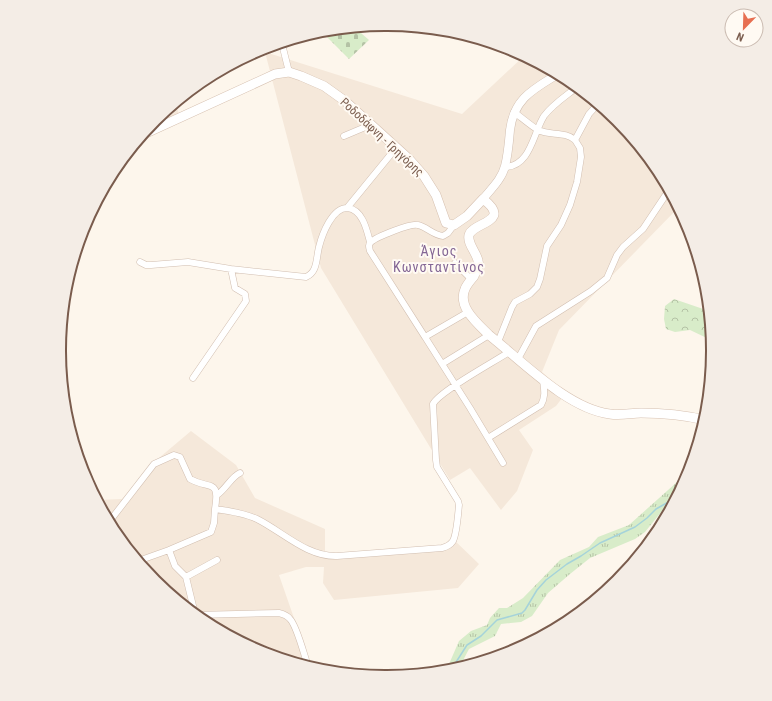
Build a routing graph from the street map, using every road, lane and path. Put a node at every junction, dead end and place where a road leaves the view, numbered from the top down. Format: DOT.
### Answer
graph roads {
  1 [pos="283,48"];
  2 [pos="289,72"];
  3 [pos="552,78"];
  4 [pos="572,91"];
  5 [pos="594,108"];
  6 [pos="514,112"];
  7 [pos="370,123"];
  8 [pos="156,130"];
  9 [pos="538,130"];
  10 [pos="344,136"];
  11 [pos="575,140"];
  12 [pos="396,148"];
  13 [pos="505,167"];
  14 [pos="665,195"];
  15 [pos="483,199"];
  16 [pos="347,208"];
  17 [pos="454,225"];
  18 [pos="370,242"];
  19 [pos="140,262"];
  20 [pos="455,263"];
  21 [pos="231,269"];
  22 [pos="471,279"];
  23 [pos="468,312"];
  24 [pos="489,335"];
  25 [pos="425,337"];
  26 [pos="498,342"];
  27 [pos="509,352"];
  28 [pos="518,359"];
  29 [pos="442,364"];
  30 [pos="193,378"];
  31 [pos="543,380"];
  32 [pos="456,385"];
  33 [pos="698,419"];
  34 [pos="488,438"];
  35 [pos="503,463"];
  36 [pos="240,473"];
  37 [pos="217,495"];
  38 [pos="215,509"];
  39 [pos="113,517"];
  40 [pos="169,550"];
  41 [pos="144,558"];
  42 [pos="217,560"];
  43 [pos="186,577"];
  44 [pos="193,605"];
  45 [pos="205,614"];
  46 [pos="306,660"];
  1 -- 2 [label="street"];
  2 -- 7 [label="main road, Ροδοδάφνη - Γρηγόρης"];
  2 -- 8 [label="main road"];
  3 -- 6 [label="street"];
  4 -- 9 [label="street"];
  5 -- 11 [label="street"];
  6 -- 9 [label="street"];
  6 -- 13 [label="street"];
  7 -- 10 [label="street"];
  7 -- 12 [label="main road, Ροδοδάφνη - Γρηγόρης"];
  9 -- 11 [label="street"];
  9 -- 13 [label="street"];
  11 -- 26 [label="street"];
  12 -- 16 [label="street"];
  12 -- 17 [label="main road, Ροδοδάφνη - Γρηγόρης"];
  13 -- 15 [label="street"];
  14 -- 28 [label="street"];
  15 -- 17 [label="main road"];
  15 -- 22 [label="main road"];
  16 -- 18 [label="street"];
  16 -- 21 [label="street"];
  17 -- 18 [label="street"];
  18 -- 25 [label="street"];
  19 -- 21 [label="street"];
  20 -- 22 [label="street"];
  21 -- 30 [label="street"];
  22 -- 23 [label="main road"];
  23 -- 24 [label="main road"];
  23 -- 25 [label="street"];
  24 -- 26 [label="main road"];
  24 -- 29 [label="street"];
  25 -- 29 [label="street"];
  26 -- 27 [label="main road"];
  27 -- 28 [label="main road"];
  27 -- 32 [label="street"];
  28 -- 31 [label="main road"];
  29 -- 32 [label="street"];
  31 -- 33 [label="main road"];
  31 -- 34 [label="street"];
  32 -- 34 [label="street"];
  32 -- 38 [label="street"];
  34 -- 35 [label="street"];
  36 -- 37 [label="street"];
  37 -- 38 [label="street"];
  37 -- 39 [label="street"];
  38 -- 40 [label="street"];
  40 -- 41 [label="street"];
  40 -- 43 [label="street"];
  42 -- 43 [label="street"];
  43 -- 44 [label="street"];
  45 -- 46 [label="street"];
}
